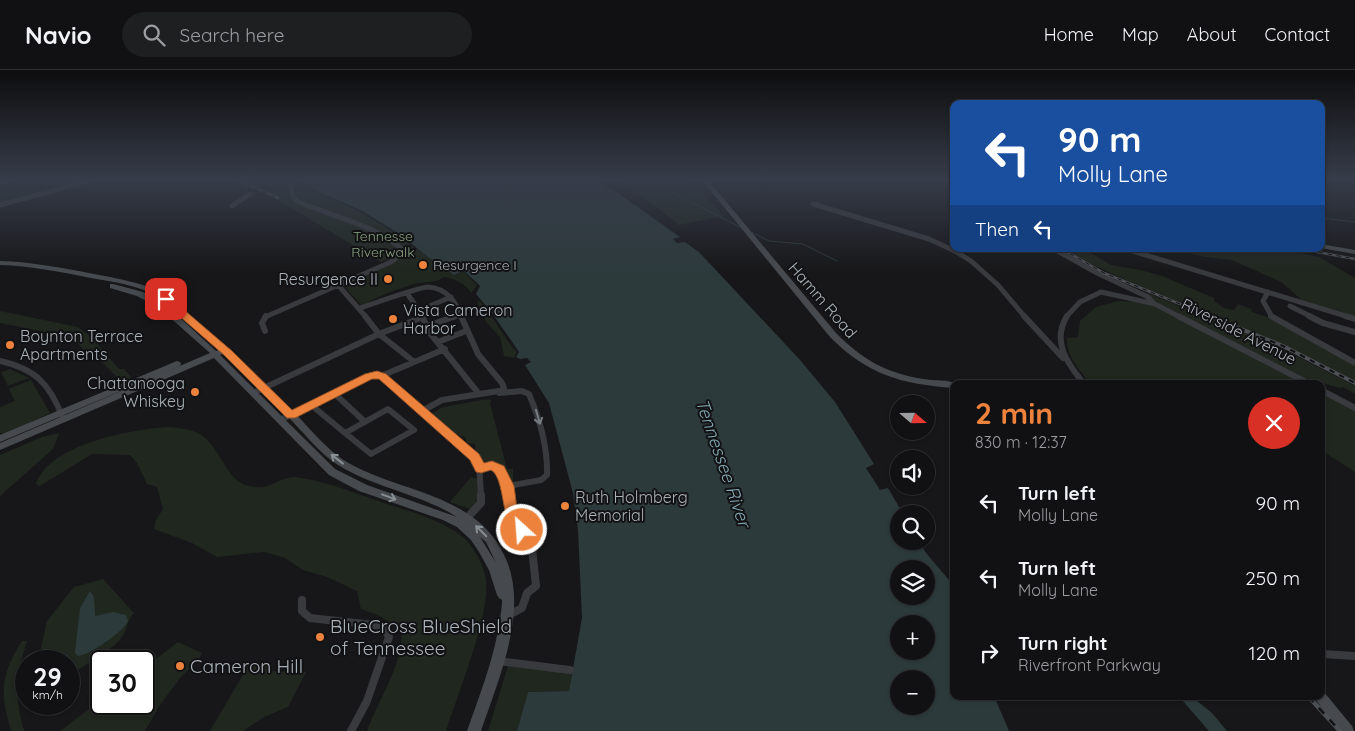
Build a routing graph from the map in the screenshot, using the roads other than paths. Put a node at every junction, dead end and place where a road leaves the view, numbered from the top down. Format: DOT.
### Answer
graph roads {
  1 [pos="319,211"];
  2 [pos="730,211"];
  3 [pos="835,211"];
  4 [pos="1325,247"];
  5 [pos="950,248"];
  6 [pos="957,252"];
  7 [pos="1059,252"];
  8 [pos="1136,252"];
  9 [pos="1355,252"];
  10 [pos="0,263"];
  11 [pos="0,267"];
  12 [pos="338,286"];
  13 [pos="1268,292"];
  14 [pos="408,293"];
  15 [pos="451,297"];
  16 [pos="157,298"];
  17 [pos="1156,304"];
  18 [pos="1290,306"];
  19 [pos="360,308"];
  20 [pos="420,310"];
  21 [pos="461,314"];
  22 [pos="423,317"];
  23 [pos="1355,318"];
  24 [pos="427,326"];
  25 [pos="266,331"];
  26 [pos="466,331"];
  27 [pos="1355,332"];
  28 [pos="379,334"];
  29 [pos="1355,338"];
  30 [pos="438,342"];
  31 [pos="444,349"];
  32 [pos="218,351"];
  33 [pos="1065,360"];
  34 [pos="0,361"];
  35 [pos="413,361"];
  36 [pos="1355,363"];
  37 [pos="381,376"];
  38 [pos="1081,380"];
  39 [pos="1302,380"];
  40 [pos="950,385"];
  41 [pos="264,388"];
  42 [pos="1325,392"];
  43 [pos="253,393"];
  44 [pos="502,393"];
  45 [pos="334,394"];
  46 [pos="479,394"];
  47 [pos="316,408"];
  48 [pos="1355,408"];
  49 [pos="424,412"];
  50 [pos="291,415"];
  51 [pos="62,417"];
  52 [pos="280,420"];
  53 [pos="365,422"];
  54 [pos="344,433"];
  55 [pos="0,439"];
  56 [pos="0,447"];
  57 [pos="481,468"];
  58 [pos="508,486"];
  59 [pos="464,521"];
  60 [pos="302,600"];
  61 [pos="506,620"];
  62 [pos="1325,654"];
  63 [pos="1355,656"];
  64 [pos="496,661"];
  65 [pos="570,670"];
  66 [pos="1323,700"];
  67 [pos="351,731"];
  68 [pos="474,731"];
  69 [pos="1347,731"];
  1 -- 12 [label="street"];
  2 -- 40 [label="main road, Hamm Road"];
  3 -- 5 [label="street"];
  4 -- 9 [label="main road"];
  6 -- 33 [label="street"];
  7 -- 17 [label="street"];
  8 -- 13 [label="street"];
  10 -- 16 [label="main road"];
  11 -- 16 [label="main road"];
  12 -- 19 [label="street"];
  12 -- 25 [label="street"];
  13 -- 23 [label="street"];
  13 -- 36 [label="street"];
  14 -- 15 [label="street"];
  14 -- 19 [label="street"];
  14 -- 20 [label="street"];
  15 -- 20 [label="street"];
  15 -- 21 [label="street"];
  16 -- 32 [label="main road"];
  17 -- 33 [label="street"];
  17 -- 39 [label="street, Riverside Avenue"];
  18 -- 27 [label="street"];
  19 -- 28 [label="street"];
  20 -- 22 [label="street"];
  21 -- 24 [label="street"];
  21 -- 26 [label="street"];
  22 -- 24 [label="street"];
  22 -- 28 [label="street"];
  24 -- 30 [label="street"];
  26 -- 30 [label="street"];
  26 -- 44 [label="street"];
  27 -- 29 [label="street"];
  28 -- 35 [label="street"];
  28 -- 41 [label="street"];
  30 -- 31 [label="street"];
  31 -- 35 [label="street"];
  31 -- 46 [label="street"];
  32 -- 41 [label="main road"];
  32 -- 43 [label="main road"];
  32 -- 51 [label="main road"];
  33 -- 38 [label="street"];
  34 -- 51 [label="street"];
  35 -- 37 [label="street"];
  37 -- 45 [label="street"];
  37 -- 49 [label="street"];
  41 -- 43 [label="street"];
  41 -- 50 [label="main road"];
  42 -- 48 [label="street"];
  43 -- 52 [label="main road"];
  44 -- 46 [label="street"];
  44 -- 49 [label="street"];
  44 -- 58 [label="street, one-way"];
  45 -- 50 [label="street"];
  45 -- 53 [label="street"];
  46 -- 49 [label="street"];
  47 -- 54 [label="street"];
  49 -- 57 [label="street"];
  50 -- 52 [label="street"];
  59 -- 50 [label="main road, one-way"];
  51 -- 55 [label="main road"];
  51 -- 56 [label="main road"];
  52 -- 59 [label="main road, one-way"];
  53 -- 54 [label="street"];
  53 -- 54 [label="street"];
  57 -- 58 [label="street"];
  57 -- 59 [label="street"];
  58 -- 61 [label="street"];
  59 -- 61 [label="main road"];
  60 -- 67 [label="street"];
  61 -- 64 [label="main road"];
  62 -- 63 [label="street"];
  64 -- 65 [label="street"];
  64 -- 68 [label="main road"];
  66 -- 69 [label="main road"];
}
